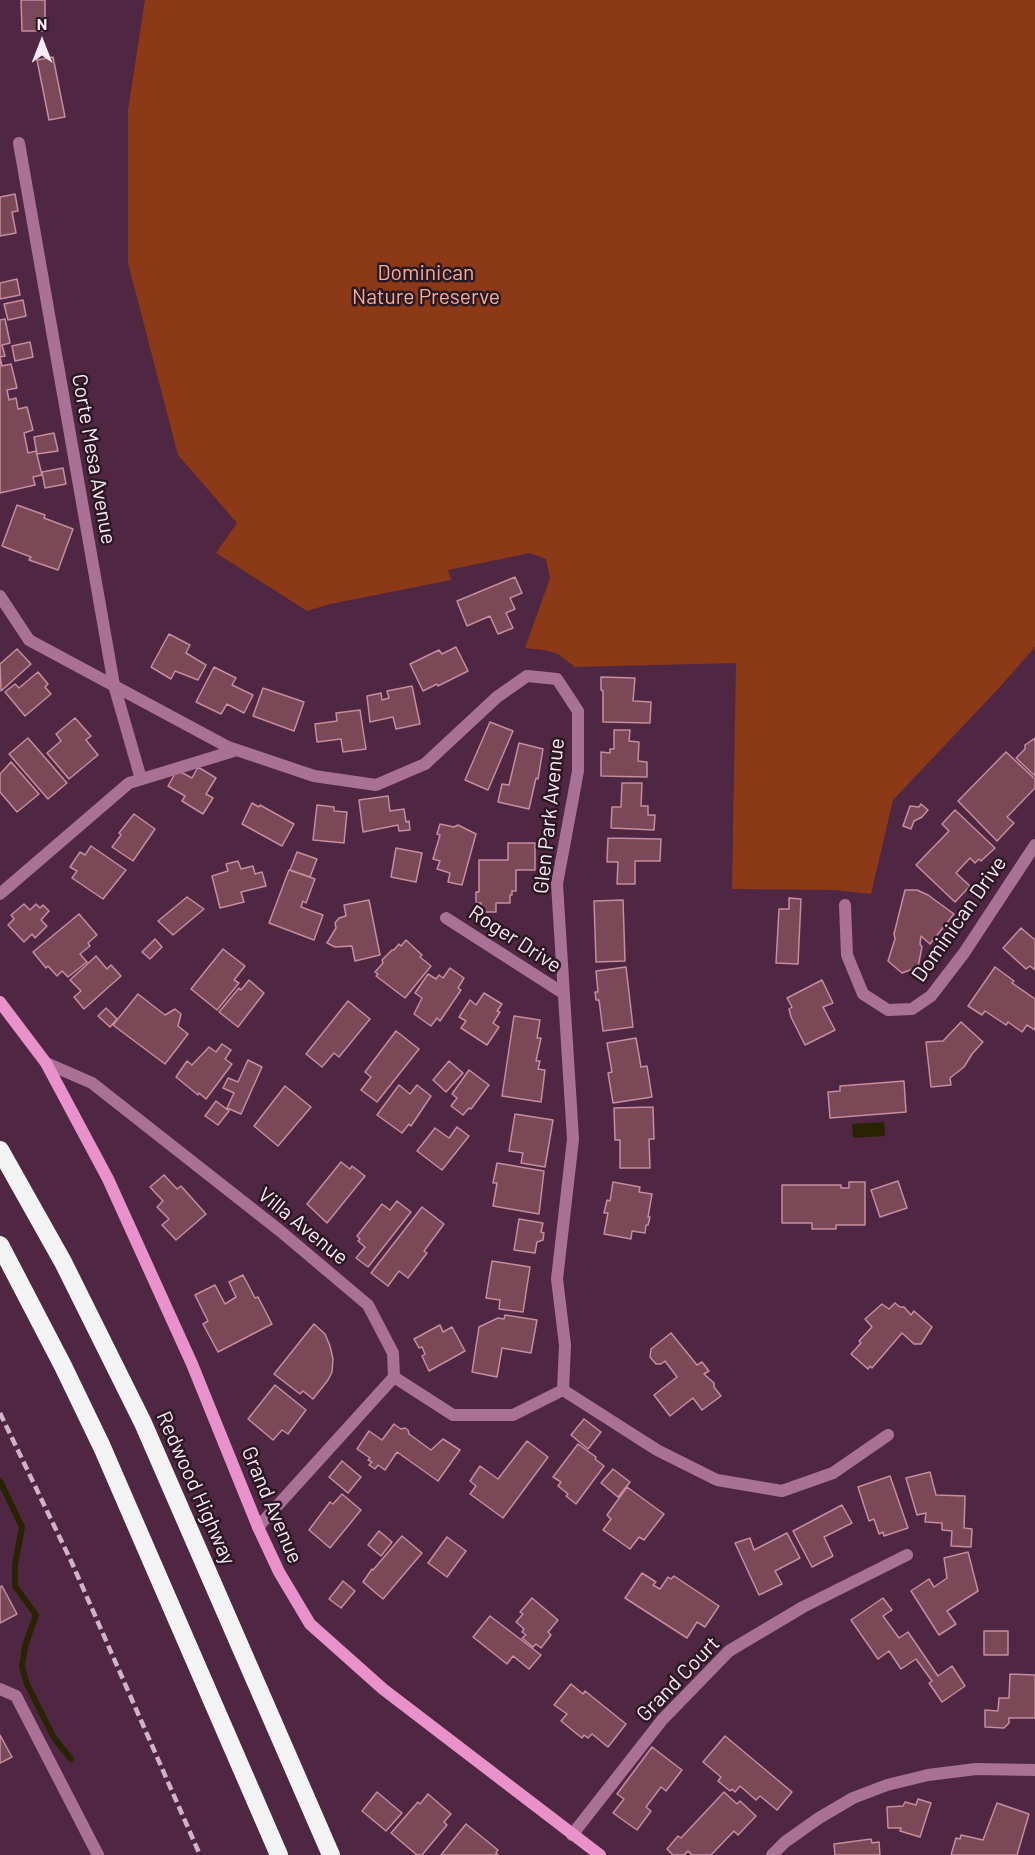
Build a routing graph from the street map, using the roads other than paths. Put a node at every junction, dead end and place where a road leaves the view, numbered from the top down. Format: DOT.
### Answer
graph roads {
  1 [pos="19,143"];
  2 [pos="0,596"];
  3 [pos="114,685"];
  4 [pos="238,750"];
  5 [pos="141,779"];
  6 [pos="1035,845"];
  7 [pos="0,894"];
  8 [pos="845,904"];
  9 [pos="446,918"];
  10 [pos="563,993"];
  11 [pos="0,1002"];
  12 [pos="46,1063"];
  13 [pos="0,1150"];
  14 [pos="0,1245"];
  15 [pos="394,1377"];
  16 [pos="563,1390"];
  17 [pos="888,1435"];
  18 [pos="258,1527"];
  19 [pos="907,1555"];
  20 [pos="0,1689"];
  21 [pos="1035,1770"];
  22 [pos="572,1835"];
  23 [pos="98,1855"];
  24 [pos="279,1855"];
  25 [pos="331,1855"];
  26 [pos="600,1855"];
  27 [pos="772,1855"];
  1 -- 3 [label="street, Corte Mesa Avenue"];
  2 -- 3 [label="street, Glen Park Avenue"];
  3 -- 4 [label="street, Glen Park Avenue"];
  3 -- 5 [label="street, Corte Mesa Avenue"];
  4 -- 5 [label="street"];
  4 -- 10 [label="street, Glen Park Avenue"];
  5 -- 7 [label="street"];
  6 -- 8 [label="street, Dominican Drive"];
  9 -- 10 [label="street, Roger Drive"];
  10 -- 16 [label="street, Glen Park Avenue"];
  11 -- 12 [label="street, Villa Avenue"];
  12 -- 15 [label="street, Villa Avenue"];
  12 -- 18 [label="street, Grand Avenue"];
  13 -- 25 [label="highway, Redwood Highway"];
  14 -- 24 [label="highway"];
  15 -- 16 [label="street"];
  15 -- 18 [label="street"];
  16 -- 17 [label="street"];
  18 -- 22 [label="street, Grand Avenue"];
  19 -- 22 [label="street, Grand Court"];
  20 -- 23 [label="street"];
  21 -- 27 [label="street"];
  22 -- 26 [label="street, Grand Avenue"];
}
